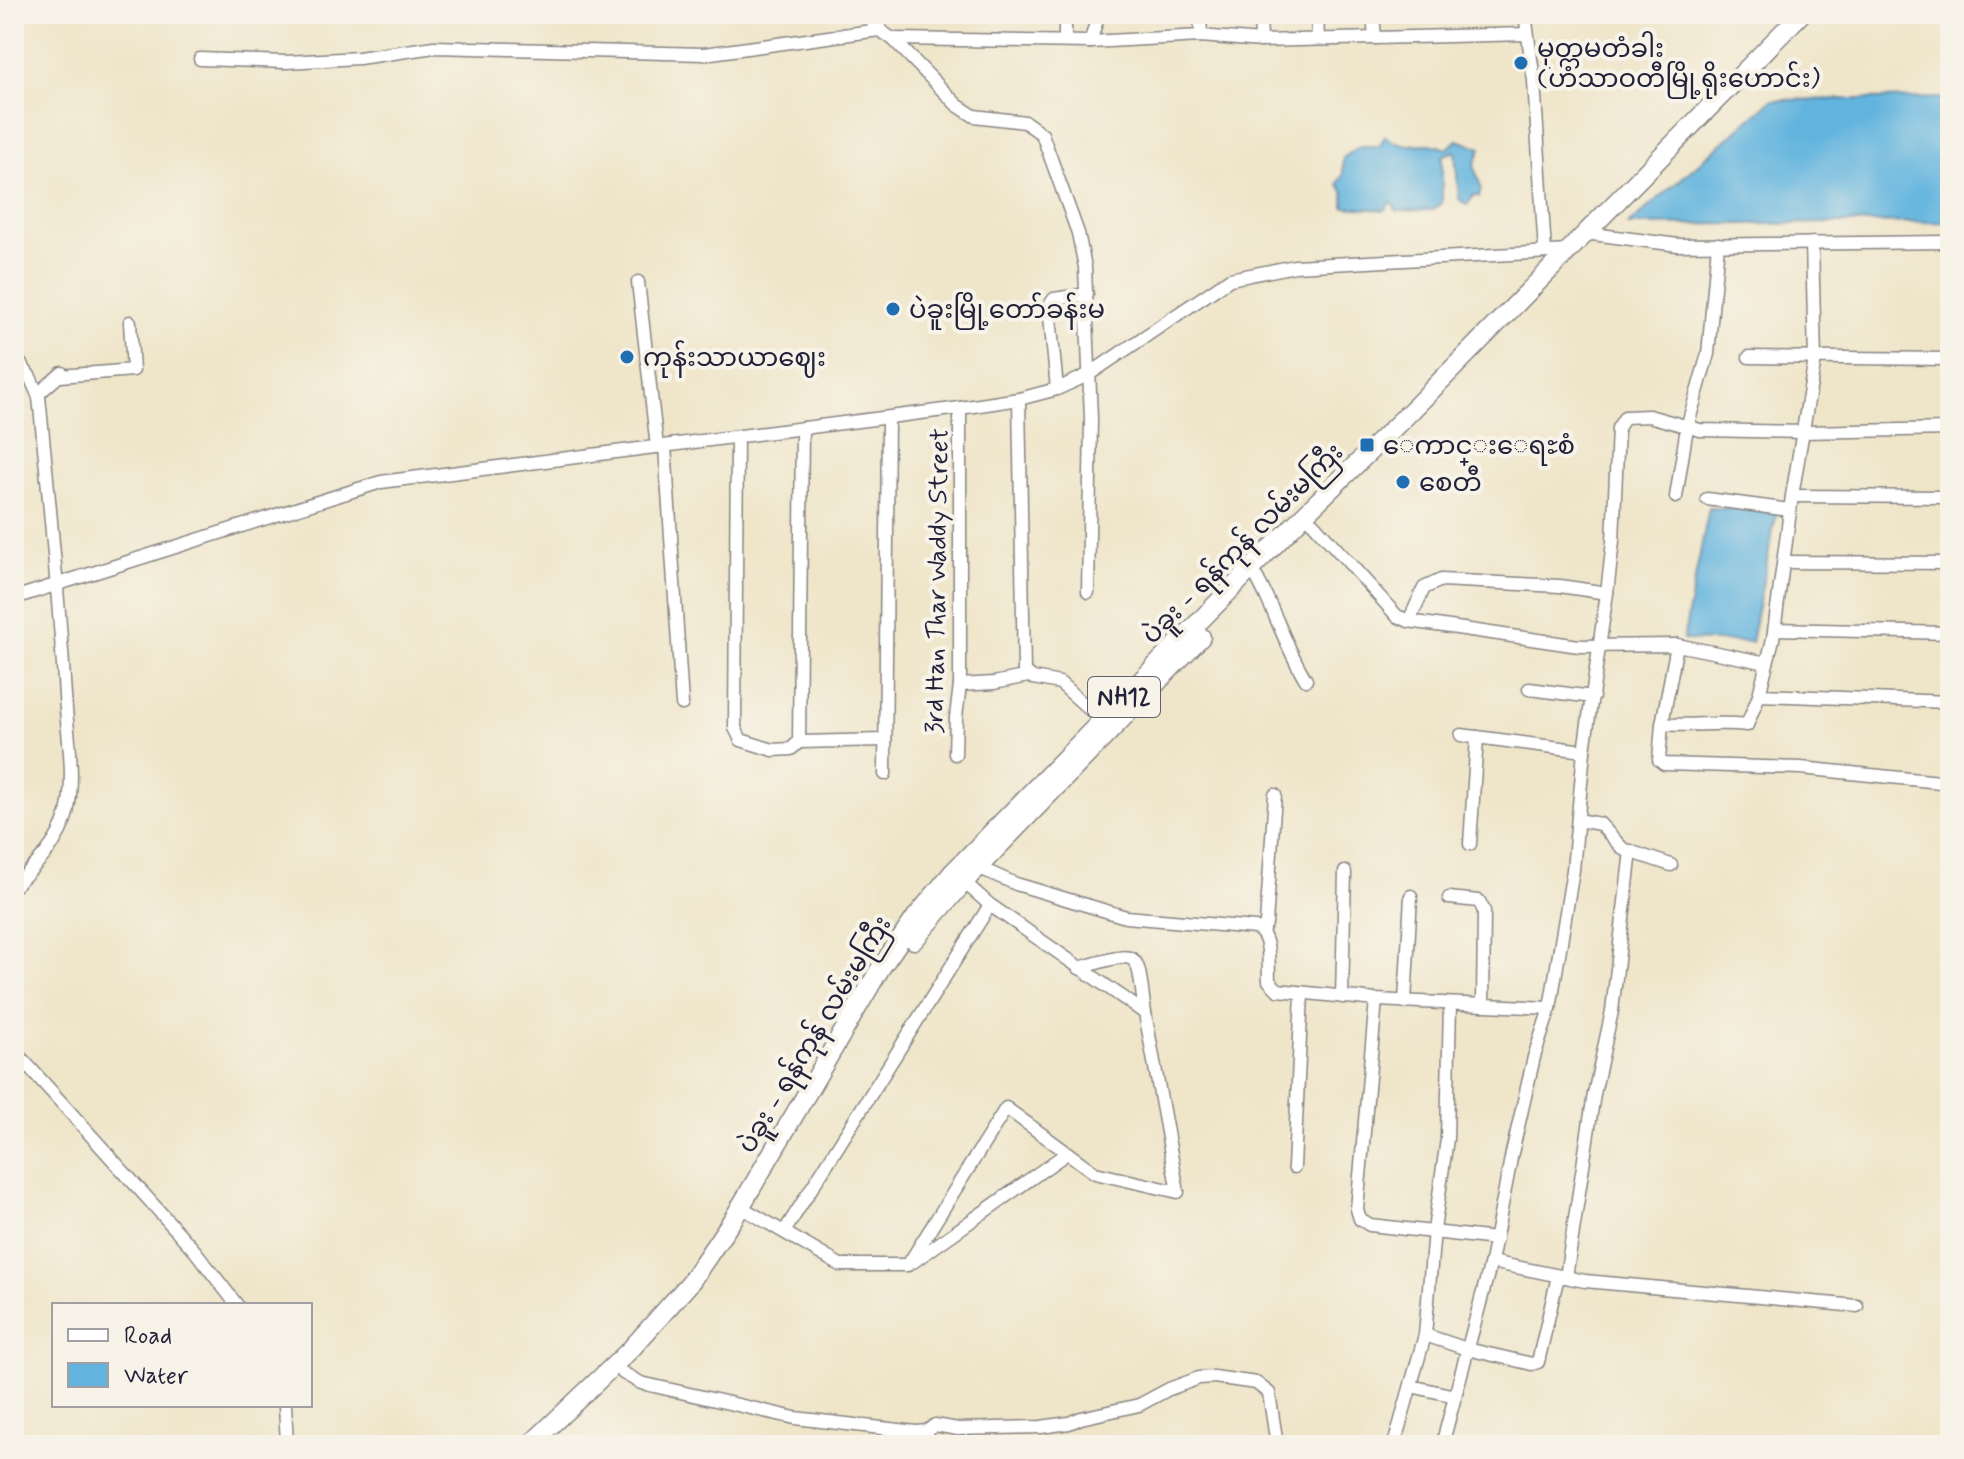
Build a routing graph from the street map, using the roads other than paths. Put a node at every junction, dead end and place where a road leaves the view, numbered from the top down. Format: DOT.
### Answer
graph roads {
  1 [pos="867,14"];
  2 [pos="879,14"];
  3 [pos="1065,14"];
  4 [pos="1099,14"];
  5 [pos="1200,14"];
  6 [pos="1260,14"];
  7 [pos="1317,14"];
  8 [pos="1373,14"];
  9 [pos="1525,14"];
  10 [pos="1801,14"];
  11 [pos="1815,14"];
  12 [pos="879,30"];
  13 [pos="1527,34"];
  14 [pos="1201,36"];
  15 [pos="1375,38"];
  16 [pos="893,39"];
  17 [pos="1318,39"];
  18 [pos="1065,40"];
  19 [pos="1261,41"];
  20 [pos="1090,42"];
  21 [pos="200,59"];
  22 [pos="1591,234"];
  23 [pos="1950,242"];
  24 [pos="1812,243"];
  25 [pos="1718,244"];
  26 [pos="1545,252"];
  27 [pos="1572,252"];
  28 [pos="638,282"];
  29 [pos="1087,294"];
  30 [pos="130,322"];
  31 [pos="14,355"];
  32 [pos="1749,357"];
  33 [pos="1815,359"];
  34 [pos="1950,359"];
  35 [pos="1088,375"];
  36 [pos="1057,389"];
  37 [pos="38,394"];
  38 [pos="1019,399"];
  39 [pos="960,408"];
  40 [pos="888,418"];
  41 [pos="1687,427"];
  42 [pos="802,428"];
  43 [pos="1950,429"];
  44 [pos="1804,432"];
  45 [pos="737,437"];
  46 [pos="661,447"];
  47 [pos="1792,496"];
  48 [pos="1676,497"];
  49 [pos="1950,497"];
  50 [pos="1707,499"];
  51 [pos="1790,510"];
  52 [pos="1313,523"];
  53 [pos="1785,562"];
  54 [pos="1950,563"];
  55 [pos="1257,578"];
  56 [pos="59,585"];
  57 [pos="1088,592"];
  58 [pos="1607,593"];
  59 [pos="14,598"];
  60 [pos="1409,621"];
  61 [pos="1775,629"];
  62 [pos="1950,633"];
  63 [pos="1677,645"];
  64 [pos="1598,646"];
  65 [pos="1767,663"];
  66 [pos="1028,676"];
  67 [pos="1306,680"];
  68 [pos="960,685"];
  69 [pos="1529,689"];
  70 [pos="1759,695"];
  71 [pos="1593,697"];
  72 [pos="1950,702"];
  73 [pos="682,704"];
  74 [pos="1662,724"];
  75 [pos="1107,725"];
  76 [pos="1461,735"];
  77 [pos="1477,737"];
  78 [pos="885,740"];
  79 [pos="799,742"];
  80 [pos="1584,751"];
  81 [pos="955,754"];
  82 [pos="885,774"];
  83 [pos="1950,783"];
  84 [pos="1275,795"];
  85 [pos="1578,820"];
  86 [pos="1470,844"];
  87 [pos="1631,851"];
  88 [pos="972,864"];
  89 [pos="1671,865"];
  90 [pos="1345,872"];
  91 [pos="964,882"];
  92 [pos="14,886"];
  93 [pos="1411,896"];
  94 [pos="1449,898"];
  95 [pos="990,905"];
  96 [pos="1262,931"];
  97 [pos="1079,968"];
  98 [pos="1302,993"];
  99 [pos="1342,997"];
  100 [pos="1376,1000"];
  101 [pos="1405,1002"];
  102 [pos="1450,1004"];
  103 [pos="1483,1005"];
  104 [pos="1550,1008"];
  105 [pos="1145,1013"];
  106 [pos="14,1050"];
  107 [pos="1067,1153"];
  108 [pos="1294,1167"];
  109 [pos="745,1209"];
  110 [pos="1434,1230"];
  111 [pos="784,1232"];
  112 [pos="1496,1239"];
  113 [pos="1491,1262"];
  114 [pos="908,1265"];
  115 [pos="1562,1276"];
  116 [pos="235,1303"];
  117 [pos="1857,1306"];
  118 [pos="1425,1335"];
  119 [pos="1467,1349"];
  120 [pos="623,1373"];
  121 [pos="1411,1386"];
  122 [pos="1455,1396"];
  123 [pos="285,1407"];
  124 [pos="287,1445"];
  125 [pos="530,1445"];
  126 [pos="548,1445"];
  127 [pos="1277,1445"];
  128 [pos="1394,1445"];
  129 [pos="1442,1445"];
  1 -- 12 [label="street"];
  2 -- 12 [label="street"];
  3 -- 18 [label="street"];
  4 -- 20 [label="street"];
  5 -- 14 [label="street"];
  6 -- 19 [label="street"];
  7 -- 17 [label="street"];
  8 -- 15 [label="street"];
  9 -- 13 [label="street"];
  10 -- 22 [label="highway, ပဲခူး - ရန်ကုန် လမ်းမကြီး / NH12"];
  11 -- 22 [label="highway, ပဲခူး - ရန်ကုန် လမ်းမကြီး / NH12"];
  12 -- 16 [label="street"];
  12 -- 21 [label="street"];
  13 -- 15 [label="street"];
  13 -- 26 [label="street"];
  14 -- 19 [label="street"];
  14 -- 20 [label="street"];
  15 -- 17 [label="street"];
  16 -- 18 [label="street"];
  16 -- 29 [label="street"];
  17 -- 19 [label="street"];
  18 -- 20 [label="street"];
  22 -- 25 [label="street"];
  22 -- 27 [label="highway, ပဲခူး - ရန်ကုန် လမ်းမကြီး / NH12"];
  23 -- 24 [label="street"];
  24 -- 25 [label="street"];
  24 -- 33 [label="street"];
  25 -- 41 [label="street"];
  26 -- 27 [label="street"];
  26 -- 35 [label="street"];
  27 -- 52 [label="highway, ပဲခူး - ရန်ကုန် လမ်းမကြီး / NH12"];
  27 -- 75 [label="highway, ပဲခူး - ရန်ကုန် လမ်းမကြီး / NH12"];
  28 -- 46 [label="street"];
  29 -- 35 [label="street"];
  29 -- 36 [label="street"];
  30 -- 37 [label="street"];
  31 -- 37 [label="street"];
  32 -- 33 [label="street"];
  33 -- 34 [label="street"];
  33 -- 44 [label="street"];
  35 -- 36 [label="street"];
  35 -- 57 [label="street"];
  36 -- 38 [label="street"];
  37 -- 56 [label="street"];
  38 -- 39 [label="street"];
  38 -- 66 [label="street"];
  39 -- 40 [label="street"];
  39 -- 68 [label="street, 3rd Han Thar Waddy Street"];
  40 -- 42 [label="street"];
  40 -- 78 [label="street"];
  41 -- 44 [label="street"];
  41 -- 48 [label="street"];
  41 -- 58 [label="street"];
  42 -- 45 [label="street"];
  42 -- 79 [label="street"];
  43 -- 44 [label="street"];
  44 -- 47 [label="street"];
  45 -- 46 [label="street"];
  45 -- 79 [label="street"];
  46 -- 56 [label="street"];
  46 -- 73 [label="street"];
  47 -- 49 [label="street"];
  47 -- 51 [label="street"];
  50 -- 51 [label="street"];
  51 -- 53 [label="street"];
  52 -- 55 [label="highway, ပဲခူး - ရန်ကုန် လမ်းမကြီး / NH12"];
  52 -- 60 [label="street"];
  53 -- 54 [label="street"];
  53 -- 61 [label="street"];
  55 -- 67 [label="street"];
  55 -- 75 [label="highway, ပဲခူး - ရန်ကုန် လမ်းမကြီး / NH12"];
  56 -- 59 [label="street"];
  56 -- 92 [label="street"];
  58 -- 60 [label="street"];
  58 -- 64 [label="street"];
  60 -- 64 [label="street"];
  61 -- 62 [label="street"];
  61 -- 65 [label="street"];
  63 -- 64 [label="street"];
  63 -- 65 [label="street"];
  63 -- 74 [label="street"];
  64 -- 71 [label="street"];
  65 -- 70 [label="street"];
  66 -- 68 [label="street"];
  66 -- 75 [label="street"];
  68 -- 81 [label="street, 3rd Han Thar Waddy Street"];
  69 -- 71 [label="street"];
  70 -- 72 [label="street"];
  70 -- 74 [label="street"];
  71 -- 80 [label="street"];
  74 -- 83 [label="street"];
  75 -- 88 [label="highway, ပဲခူး - ရန်ကုန် လမ်းမကြီး / NH12"];
  76 -- 77 [label="street"];
  77 -- 80 [label="street"];
  77 -- 86 [label="street"];
  78 -- 79 [label="street"];
  78 -- 82 [label="street"];
  80 -- 85 [label="street"];
  84 -- 96 [label="street"];
  85 -- 87 [label="street"];
  85 -- 104 [label="street"];
  87 -- 89 [label="street"];
  87 -- 115 [label="street"];
  88 -- 91 [label="highway, ပဲခူး - ရန်ကုန် လမ်းမကြီး / NH12"];
  88 -- 96 [label="street"];
  88 -- 109 [label="highway, ပဲခူး - ရန်ကုန် လမ်းမကြီး / NH12"];
  90 -- 99 [label="street"];
  91 -- 95 [label="street"];
  91 -- 109 [label="highway, ပဲခူး - ရန်ကုန် လမ်းမကြီး / NH12"];
  93 -- 101 [label="street"];
  94 -- 103 [label="street"];
  95 -- 97 [label="street"];
  95 -- 111 [label="street"];
  96 -- 98 [label="street"];
  97 -- 105 [label="street"];
  97 -- 105 [label="street"];
  98 -- 99 [label="street"];
  98 -- 108 [label="street"];
  99 -- 100 [label="street"];
  100 -- 101 [label="street"];
  100 -- 110 [label="street"];
  101 -- 102 [label="street"];
  102 -- 103 [label="street"];
  102 -- 110 [label="street"];
  103 -- 104 [label="street"];
  104 -- 112 [label="street"];
  105 -- 107 [label="street"];
  106 -- 116 [label="street"];
  107 -- 114 [label="street"];
  107 -- 114 [label="street"];
  109 -- 111 [label="street"];
  109 -- 120 [label="highway, ပဲခူး - ရန်ကုန် လမ်းမကြီး / NH12"];
  109 -- 125 [label="highway, ပဲခူး - ရန်ကုန် လမ်းမကြီး / NH12"];
  110 -- 112 [label="street"];
  110 -- 118 [label="street"];
  111 -- 114 [label="street"];
  112 -- 113 [label="street"];
  113 -- 115 [label="street"];
  113 -- 119 [label="street"];
  115 -- 117 [label="street"];
  115 -- 119 [label="street"];
  118 -- 119 [label="street"];
  118 -- 121 [label="street"];
  119 -- 122 [label="street"];
  120 -- 126 [label="highway, ပဲခူး - ရန်ကုန် လမ်းမကြီး / NH12"];
  120 -- 127 [label="street"];
  121 -- 122 [label="street"];
  121 -- 128 [label="street"];
  122 -- 129 [label="street"];
  123 -- 124 [label="street"];
}
